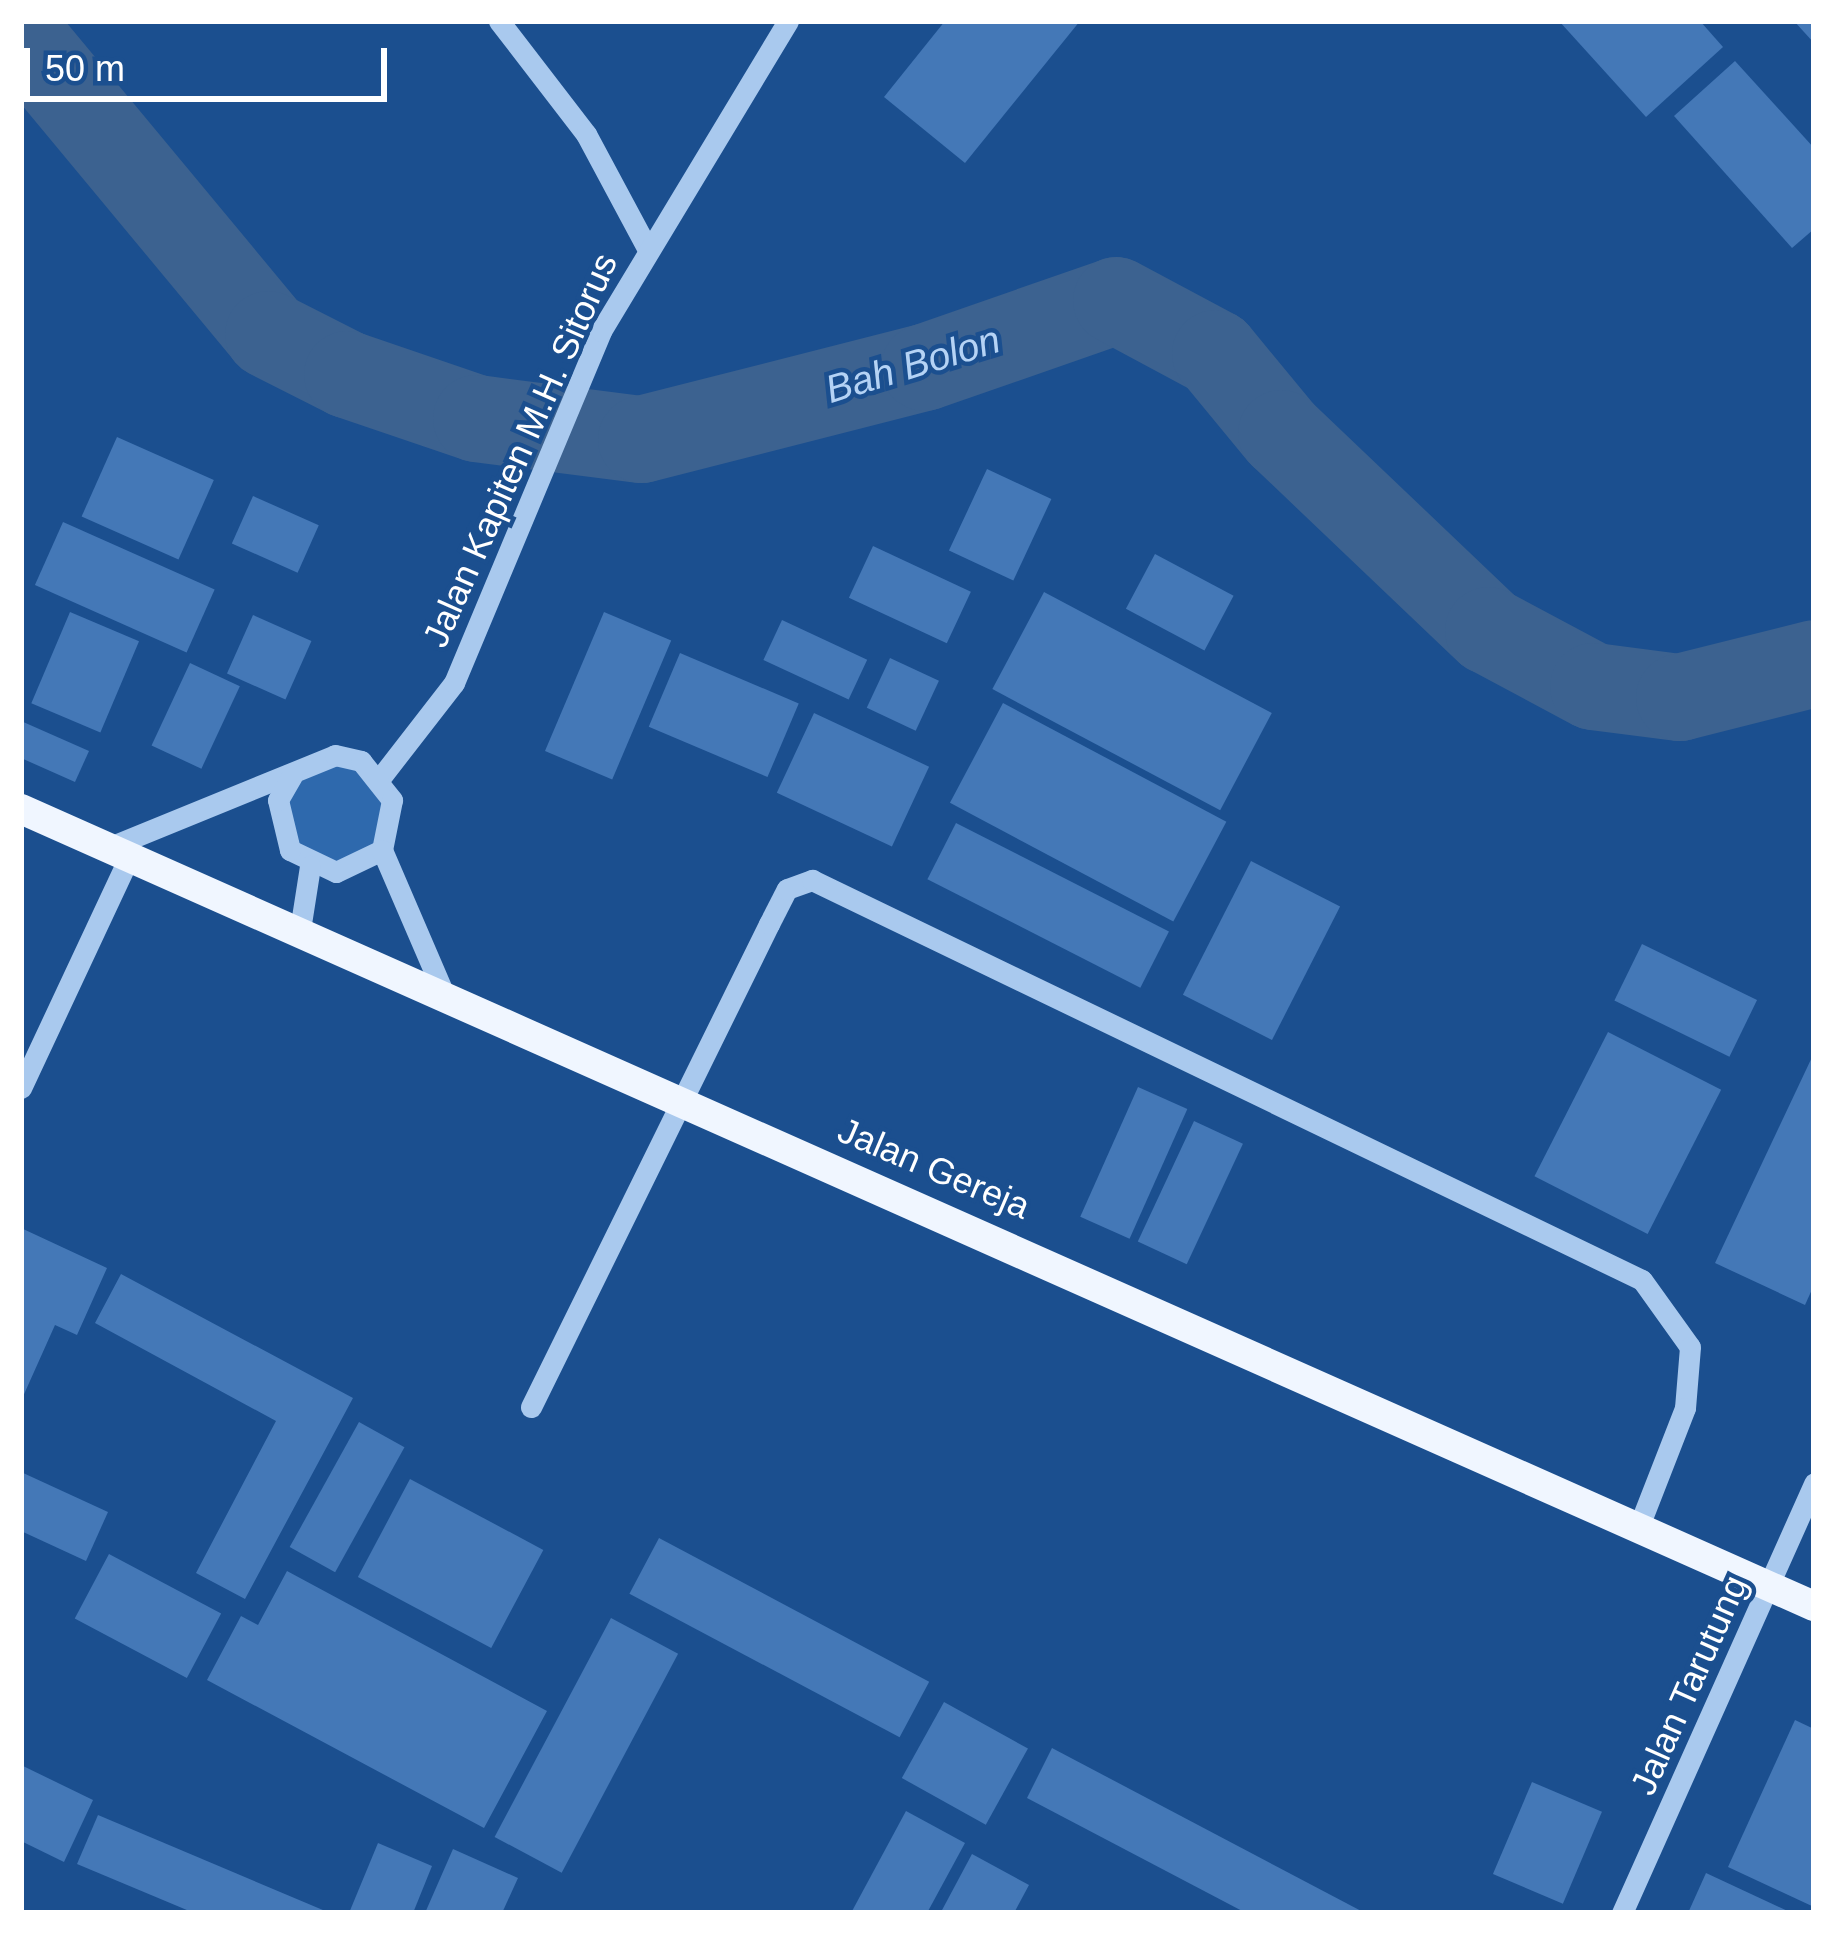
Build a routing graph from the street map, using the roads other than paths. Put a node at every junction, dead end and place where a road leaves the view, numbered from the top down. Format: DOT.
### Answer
graph roads {
  1 [pos="499,21"];
  2 [pos="788,21"];
  3 [pos="646,246"];
  4 [pos="292,776"];
  5 [pos="381,777"];
  6 [pos="21,809"];
  7 [pos="382,850"];
  8 [pos="120,851"];
  9 [pos="310,866"];
  10 [pos="300,930"];
  11 [pos="445,996"];
  12 [pos="21,1088"];
  13 [pos="684,1106"];
  14 [pos="531,1407"];
  15 [pos="1814,1483"];
  16 [pos="1639,1526"];
  17 [pos="1770,1586"];
  18 [pos="1814,1606"];
  19 [pos="1622,1913"];
  1 -- 3 [label="street"];
  2 -- 3 [label="street, Jalan Kapiten M.H. Sitorus"];
  3 -- 5 [label="street, Jalan Kapiten M.H. Sitorus"];
  4 -- 5 [label="street"];
  4 -- 8 [label="street"];
  4 -- 9 [label="street"];
  5 -- 7 [label="street"];
  6 -- 8 [label="main road, Jalan Gereja"];
  7 -- 9 [label="street"];
  7 -- 11 [label="street"];
  8 -- 10 [label="main road, Jalan Gereja"];
  8 -- 12 [label="street"];
  9 -- 10 [label="street"];
  10 -- 11 [label="main road, Jalan Gereja"];
  11 -- 13 [label="main road, Jalan Gereja"];
  13 -- 14 [label="street"];
  13 -- 16 [label="main road, Jalan Gereja"];
  13 -- 16 [label="street"];
  15 -- 17 [label="street, Jalan Tarutung"];
  16 -- 17 [label="main road, Jalan Gereja"];
  17 -- 18 [label="main road, Jalan Gereja"];
  17 -- 19 [label="street, Jalan Tarutung"];
}
